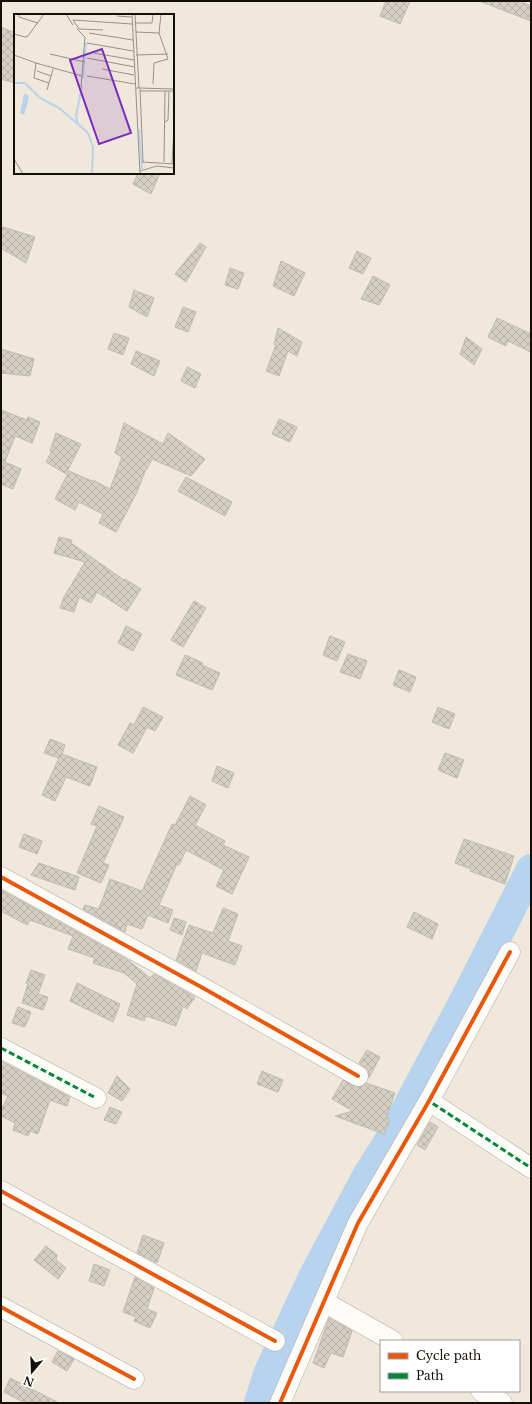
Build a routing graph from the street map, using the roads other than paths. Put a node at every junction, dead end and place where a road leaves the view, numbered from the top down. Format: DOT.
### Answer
graph roads {
  1 [pos="1,877"];
  2 [pos="510,952"];
  3 [pos="1,1048"];
  4 [pos="358,1076"];
  5 [pos="96,1098"];
  6 [pos="429,1101"];
  7 [pos="531,1168"];
  8 [pos="1,1191"];
  9 [pos="324,1302"];
  10 [pos="1,1307"];
  11 [pos="391,1340"];
  12 [pos="275,1341"];
  13 [pos="134,1380"];
  14 [pos="483,1392"];
  15 [pos="280,1403"];
  16 [pos="502,1403"];
  1 -- 4 [label="street"];
  2 -- 6 [label="street"];
  3 -- 5 [label="street"];
  6 -- 7 [label="street"];
  6 -- 9 [label="street"];
  8 -- 12 [label="street"];
  9 -- 11 [label="street"];
  9 -- 15 [label="street"];
  10 -- 13 [label="street"];
  14 -- 16 [label="street"];
}
